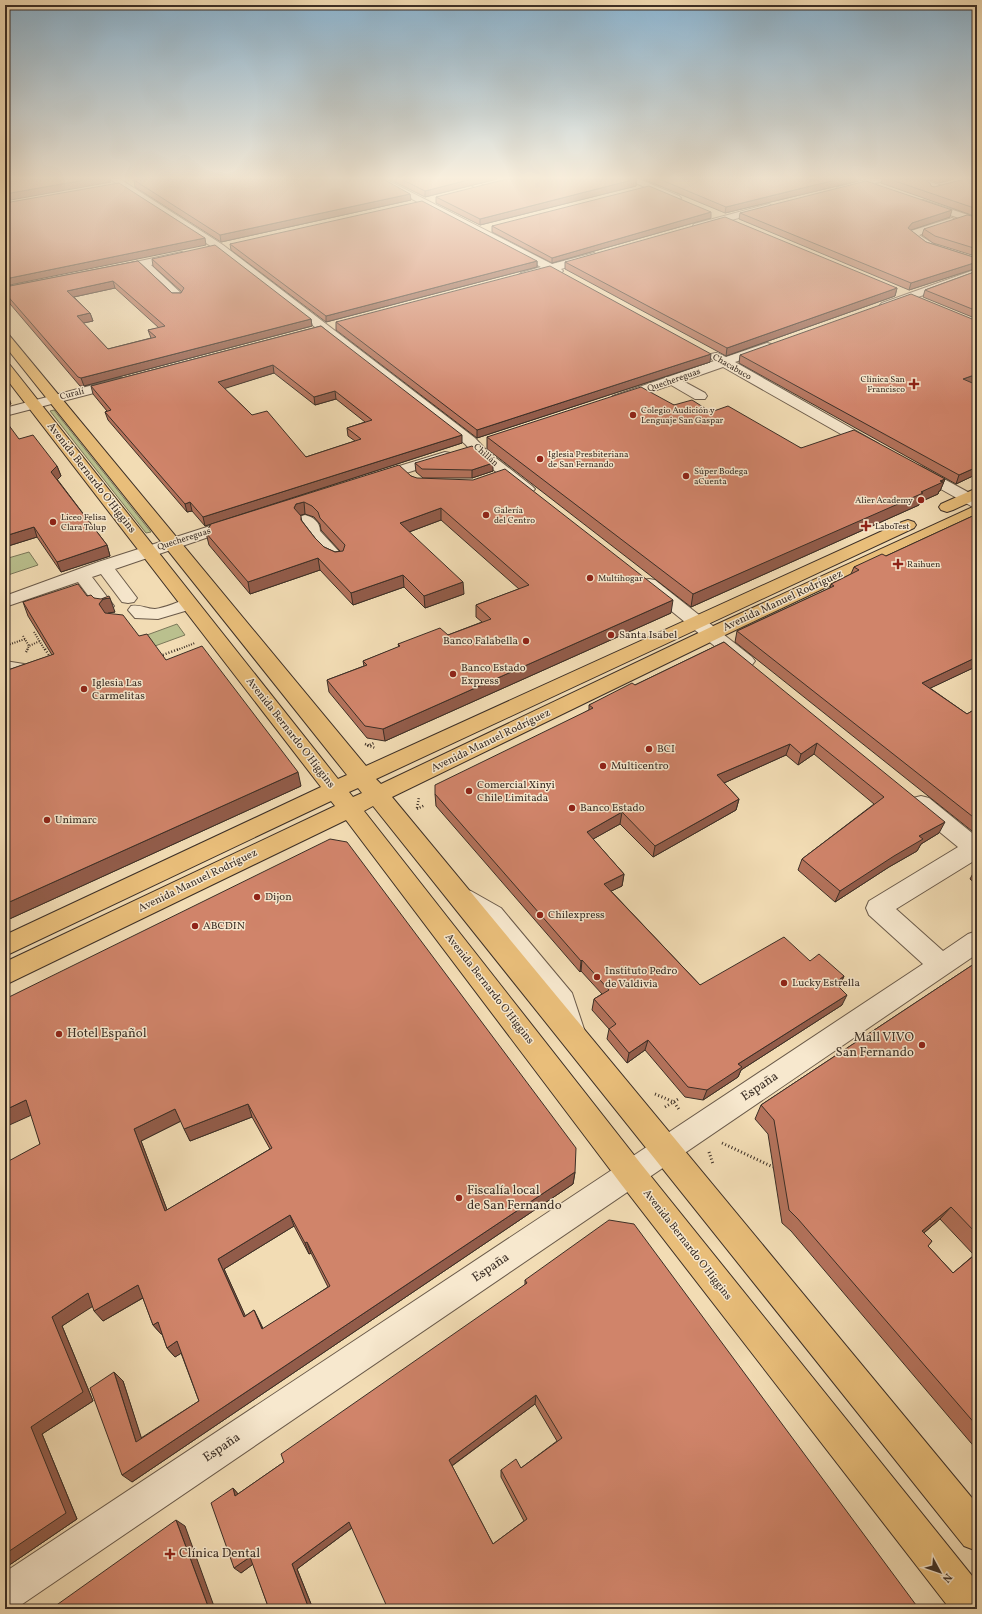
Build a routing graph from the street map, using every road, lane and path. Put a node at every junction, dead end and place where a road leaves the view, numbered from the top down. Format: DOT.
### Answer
graph roads {
  1 [pos="185,254"];
  2 [pos="228,254"];
  3 [pos="526,254"];
  4 [pos="600,254"];
  5 [pos="142,264"];
  6 [pos="552,268"];
  7 [pos="104,271"];
  8 [pos="977,272"];
  9 [pos="566,276"];
  10 [pos="514,278"];
  11 [pos="896,290"];
  12 [pos="911,296"];
  13 [pos="179,297"];
  14 [pos="924,302"];
  15 [pos="873,309"];
  16 [pos="339,324"];
  17 [pos="324,328"];
  18 [pos="309,332"];
  19 [pos="5,338"];
  20 [pos="776,344"];
  21 [pos="708,353"];
  22 [pos="725,363"];
  23 [pos="5,368"];
  24 [pos="134,378"];
  25 [pos="673,381"];
  26 [pos="700,396"];
  27 [pos="55,399"];
  28 [pos="607,403"];
  29 [pos="33,404"];
  30 [pos="5,412"];
  31 [pos="489,441"];
  32 [pos="475,446"];
  33 [pos="884,452"];
  34 [pos="905,463"];
  35 [pos="363,482"];
  36 [pos="537,496"];
  37 [pos="975,501"];
  38 [pos="299,513"];
  39 [pos="248,519"];
  40 [pos="173,543"];
  41 [pos="149,551"];
  42 [pos="337,558"];
  43 [pos="104,566"];
  44 [pos="82,575"];
  45 [pos="641,577"];
  46 [pos="5,602"];
  47 [pos="190,604"];
  48 [pos="105,606"];
  49 [pos="704,628"];
  50 [pos="34,632"];
  51 [pos="23,636"];
  52 [pos="214,636"];
  53 [pos="25,639"];
  54 [pos="5,646"];
  55 [pos="29,646"];
  56 [pos="158,656"];
  57 [pos="53,662"];
  58 [pos="5,667"];
  59 [pos="758,671"];
  60 [pos="5,677"];
  61 [pos="370,786"];
  62 [pos="909,795"];
  63 [pos="341,800"];
  64 [pos="976,849"];
  65 [pos="977,941"];
  66 [pos="5,946"];
  67 [pos="942,965"];
  68 [pos="5,974"];
  69 [pos="716,1140"];
  70 [pos="666,1150"];
  71 [pos="773,1167"];
  72 [pos="631,1174"];
  73 [pos="977,1533"];
  74 [pos="5,1594"];
  75 [pos="974,1609"];
  1 -- 5 [label="street"];
  2 -- 17 [label="street, Chillán"];
  3 -- 6 [label="street"];
  4 -- 6 [label="street"];
  5 -- 7 [label="street"];
  5 -- 13 [label="street"];
  6 -- 9 [label="street"];
  6 -- 10 [label="street"];
  8 -- 12 [label="street"];
  11 -- 12 [label="street"];
  12 -- 14 [label="street"];
  12 -- 15 [label="street"];
  16 -- 17 [label="street"];
  17 -- 18 [label="street"];
  17 -- 32 [label="street, Chillán"];
  19 -- 27 [label="main road, Avenida Bernardo O'Higgins"];
  20 -- 22 [label="street, Quechereguas"];
  21 -- 22 [label="street, Chacabuco"];
  22 -- 25 [label="street, Quechereguas"];
  22 -- 33 [label="street, Chacabuco"];
  23 -- 29 [label="main road, Avenida Bernardo O'Higgins"];
  24 -- 27 [label="street, Curalí"];
  25 -- 26 [label="street"];
  25 -- 28 [label="street, Quechereguas"];
  27 -- 29 [label="street, Curalí"];
  27 -- 40 [label="main road, Avenida Bernardo O'Higgins"];
  29 -- 30 [label="street, Curalí"];
  29 -- 41 [label="main road, Avenida Bernardo O'Higgins"];
  31 -- 32 [label="street"];
  32 -- 35 [label="street"];
  32 -- 36 [label="street, Chillán"];
  34 -- 37 [label="street"];
  37 -- 49 [label="main road, Avenida Manuel Rodríguez"];
  38 -- 42 [label="street"];
  39 -- 40 [label="street, Quechereguas"];
  40 -- 41 [label="street, Quechereguas"];
  40 -- 61 [label="main road, Avenida Bernardo O'Higgins"];
  41 -- 43 [label="street, Quechereguas"];
  41 -- 47 [label="main road, Avenida Bernardo O'Higgins"];
  43 -- 44 [label="street, Quechereguas"];
  43 -- 47 [label="street"];
  44 -- 46 [label="street, Quechereguas"];
  44 -- 48 [label="street"];
  45 -- 49 [label="street"];
  47 -- 52 [label="main road, Avenida Bernardo O'Higgins"];
  49 -- 59 [label="street"];
  49 -- 61 [label="main road, Avenida Manuel Rodríguez"];
  50 -- 57 [label="path"];
  51 -- 53 [label="path"];
  52 -- 56 [label="path"];
  52 -- 63 [label="main road, Avenida Bernardo O'Higgins"];
  53 -- 54 [label="path"];
  53 -- 55 [label="path"];
  58 -- 60 [label="street"];
  61 -- 63 [label="main road, Avenida Manuel Rodríguez"];
  61 -- 70 [label="main road, Avenida Bernardo O'Higgins"];
  62 -- 64 [label="street"];
  63 -- 66 [label="main road, Avenida Manuel Rodríguez"];
  63 -- 68 [label="main road, Avenida Manuel Rodríguez"];
  63 -- 72 [label="main road, Avenida Bernardo O'Higgins"];
  64 -- 67 [label="street"];
  65 -- 67 [label="street, España"];
  67 -- 70 [label="street, España"];
  69 -- 71 [label="path"];
  70 -- 72 [label="street, España"];
  70 -- 73 [label="main road, Avenida Bernardo O'Higgins"];
  72 -- 74 [label="street, España"];
  72 -- 75 [label="main road, Avenida Bernardo O'Higgins"];
}
